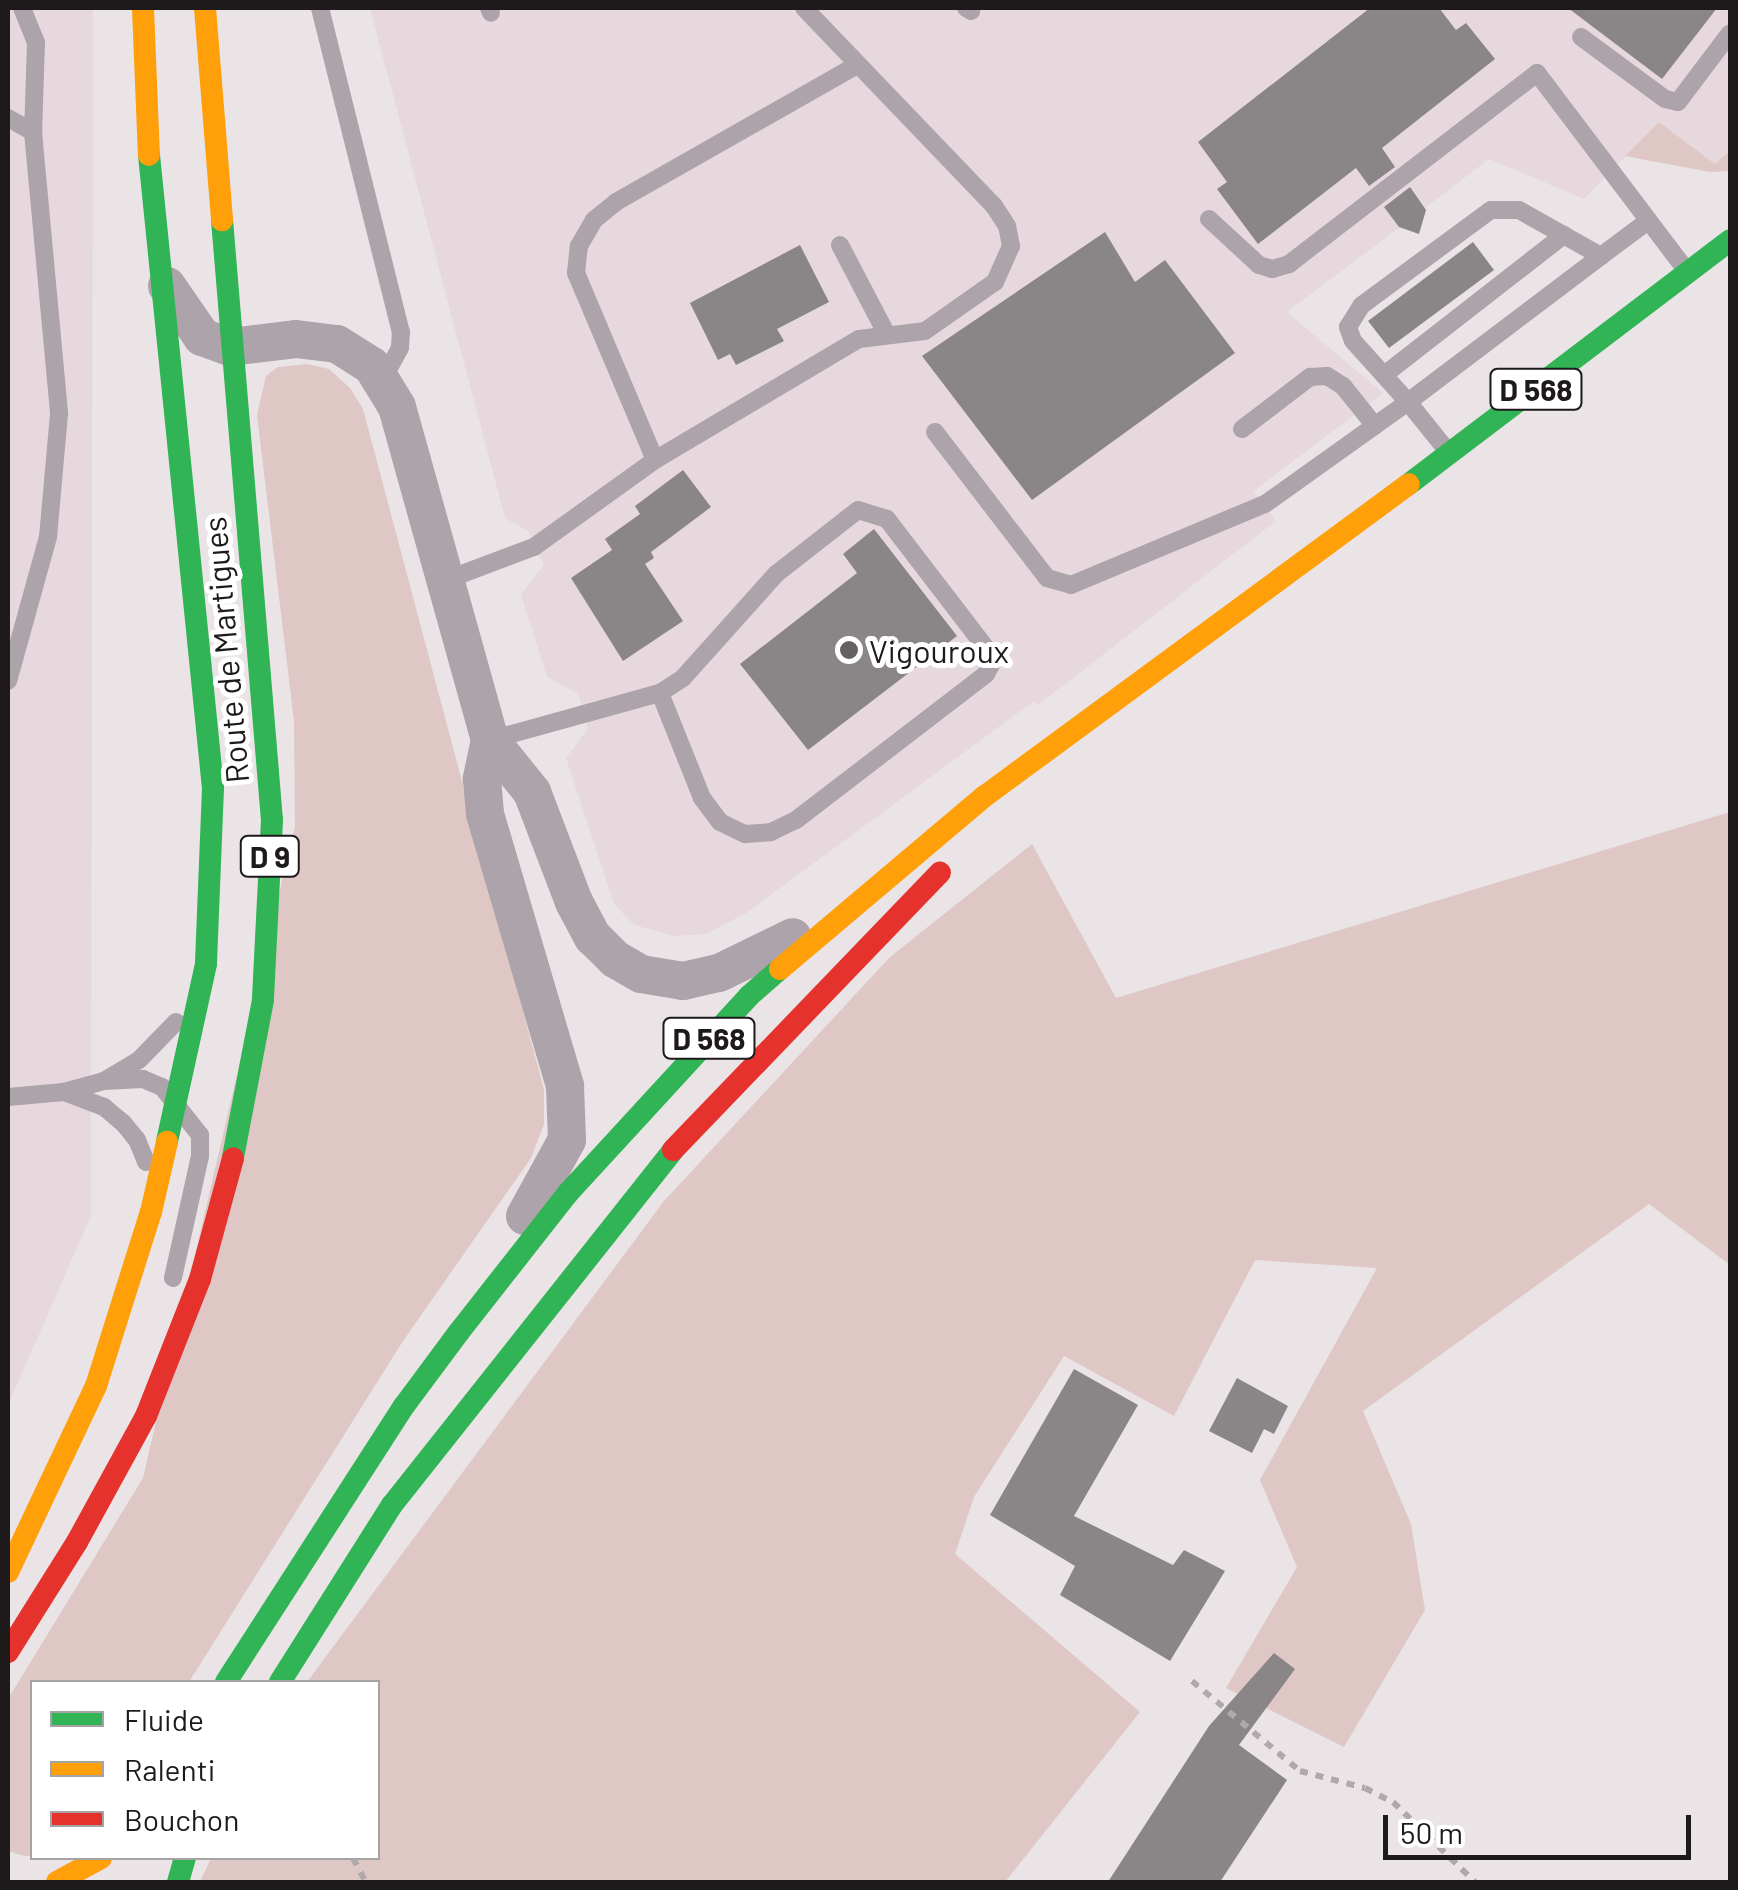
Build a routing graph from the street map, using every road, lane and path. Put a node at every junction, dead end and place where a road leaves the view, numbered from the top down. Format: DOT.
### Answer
graph roads {
  1 [pos="22,8"];
  2 [pos="144,8"];
  3 [pos="206,8"];
  4 [pos="320,8"];
  5 [pos="804,8"];
  6 [pos="1730,33"];
  7 [pos="1581,37"];
  8 [pos="857,65"];
  9 [pos="8,118"];
  10 [pos="33,132"];
  11 [pos="1210,219"];
  12 [pos="1648,220"];
  13 [pos="1564,235"];
  14 [pos="1730,240"];
  15 [pos="840,245"];
  16 [pos="1602,256"];
  17 [pos="159,268"];
  18 [pos="1688,273"];
  19 [pos="886,333"];
  20 [pos="230,347"];
  21 [pos="1384,375"];
  22 [pos="383,380"];
  23 [pos="1408,402"];
  24 [pos="1376,426"];
  25 [pos="1242,429"];
  26 [pos="936,432"];
  27 [pos="1450,454"];
  28 [pos="655,460"];
  29 [pos="1340,537"];
  30 [pos="446,580"];
  31 [pos="10,668"];
  32 [pos="660,693"];
  33 [pos="490,740"];
  34 [pos="998,816"];
  35 [pos="958,856"];
  36 [pos="854,903"];
  37 [pos="206,964"];
  38 [pos="104,1081"];
  39 [pos="64,1092"];
  40 [pos="8,1097"];
  41 [pos="177,1101"];
  42 [pos="151,1212"];
  43 [pos="459,1332"];
  44 [pos="146,1416"];
  45 [pos="8,1572"];
  46 [pos="8,1652"];
  47 [pos="227,1680"];
  48 [pos="281,1680"];
  49 [pos="1192,1681"];
  50 [pos="97,1860"];
  51 [pos="354,1860"];
  52 [pos="57,1882"];
  53 [pos="366,1882"];
  54 [pos="1474,1882"];
  1 -- 10 [label="lane"];
  2 -- 17 [label="main road, Route de Martigues / D 9"];
  3 -- 20 [label="main road, Route de Martigues / D 9"];
  4 -- 22 [label="lane"];
  5 -- 8 [label="lane"];
  6 -- 7 [label="lane"];
  8 -- 19 [label="lane"];
  8 -- 28 [label="lane"];
  9 -- 10 [label="lane"];
  10 -- 31 [label="lane"];
  11 -- 12 [label="lane"];
  12 -- 16 [label="lane"];
  12 -- 18 [label="lane"];
  13 -- 16 [label="lane"];
  13 -- 21 [label="lane"];
  13 -- 21 [label="lane"];
  14 -- 18 [label="main road, D 568"];
  15 -- 19 [label="lane"];
  16 -- 23 [label="lane"];
  17 -- 20 [label="street"];
  17 -- 37 [label="main road, Route de Martigues / D 9"];
  18 -- 27 [label="main road, D 568"];
  19 -- 28 [label="lane"];
  20 -- 22 [label="street"];
  20 -- 44 [label="main road, Route de Martigues / D 9"];
  21 -- 23 [label="lane"];
  22 -- 30 [label="street"];
  23 -- 24 [label="lane"];
  23 -- 27 [label="lane"];
  24 -- 25 [label="lane"];
  24 -- 26 [label="lane"];
  27 -- 29 [label="main road, D 568"];
  28 -- 30 [label="lane"];
  29 -- 34 [label="main road, D 568"];
  29 -- 36 [label="main road, D 568"];
  30 -- 33 [label="street"];
  32 -- 32 [label="lane"];
  32 -- 33 [label="lane"];
  33 -- 36 [label="street"];
  33 -- 43 [label="street"];
  35 -- 48 [label="main road, D 568"];
  36 -- 43 [label="main road, D 568"];
  37 -- 38 [label="lane"];
  37 -- 41 [label="main road, Route de Martigues / D 9"];
  38 -- 39 [label="lane"];
  38 -- 41 [label="lane"];
  39 -- 40 [label="lane"];
  39 -- 42 [label="lane"];
  41 -- 42 [label="main road, Route de Martigues / D 9"];
  41 -- 44 [label="lane"];
  42 -- 45 [label="main road, Route de Martigues / D 9"];
  43 -- 47 [label="main road, D 568"];
  44 -- 46 [label="main road, Route de Martigues / D 9"];
  49 -- 54 [label="path"];
  50 -- 52 [label="main road"];
  51 -- 53 [label="path"];
}
